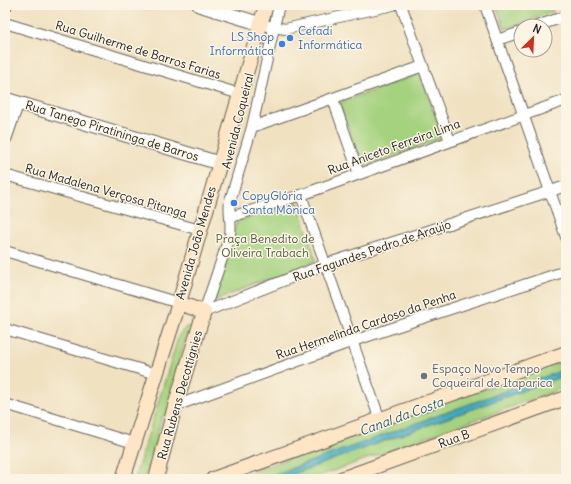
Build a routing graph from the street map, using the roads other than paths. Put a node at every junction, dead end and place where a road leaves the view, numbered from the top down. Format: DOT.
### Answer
graph roads {
  1 [pos="199,5"];
  2 [pos="266,5"];
  3 [pos="279,5"];
  4 [pos="393,5"];
  5 [pos="400,5"];
  6 [pos="484,5"];
  7 [pos="380,7"];
  8 [pos="566,16"];
  9 [pos="553,20"];
  10 [pos="5,23"];
  11 [pos="267,26"];
  12 [pos="513,35"];
  13 [pos="497,40"];
  14 [pos="423,66"];
  15 [pos="240,94"];
  16 [pos="333,99"];
  17 [pos="566,100"];
  18 [pos="11,101"];
  19 [pos="524,114"];
  20 [pos="252,127"];
  21 [pos="5,138"];
  22 [pos="450,141"];
  23 [pos="219,163"];
  24 [pos="359,174"];
  25 [pos="5,175"];
  26 [pos="566,186"];
  27 [pos="550,192"];
  28 [pos="301,195"];
  29 [pos="231,217"];
  30 [pos="200,230"];
  31 [pos="566,237"];
  32 [pos="5,251"];
  33 [pos="326,264"];
  34 [pos="566,271"];
  35 [pos="179,303"];
  36 [pos="204,312"];
  37 [pos="5,329"];
  38 [pos="353,341"];
  39 [pos="566,353"];
  40 [pos="156,374"];
  41 [pos="566,398"];
  42 [pos="5,404"];
  43 [pos="175,406"];
  44 [pos="380,420"];
  45 [pos="134,443"];
  46 [pos="125,475"];
  47 [pos="156,479"];
  48 [pos="213,479"];
  49 [pos="341,479"];
  1 -- 11 [label="street"];
  2 -- 11 [label="main road, Avenida João Mendes"];
  3 -- 11 [label="street, Avenida João Mendes"];
  4 -- 7 [label="street"];
  5 -- 14 [label="street"];
  6 -- 13 [label="street"];
  7 -- 11 [label="street"];
  8 -- 9 [label="street"];
  10 -- 15 [label="street, Rua Guilherme de Barros Farias"];
  11 -- 15 [label="main road, Avenida João Mendes"];
  11 -- 20 [label="street, Avenida Coqueiral"];
  12 -- 13 [label="street"];
  13 -- 19 [label="street"];
  14 -- 16 [label="street"];
  14 -- 22 [label="street"];
  15 -- 23 [label="main road, Avenida João Mendes"];
  16 -- 20 [label="street"];
  16 -- 24 [label="street"];
  17 -- 19 [label="street, Rua Aniceto Ferreira Lima"];
  18 -- 21 [label="street"];
  18 -- 23 [label="street, Rua Tanego Piratininga de Barros"];
  19 -- 22 [label="street, Rua Aniceto Ferreira Lima"];
  19 -- 27 [label="street"];
  20 -- 29 [label="street, Avenida Coqueiral"];
  22 -- 24 [label="street, Rua Aniceto Ferreira Lima"];
  23 -- 30 [label="main road, Avenida João Mendes"];
  24 -- 28 [label="street, Rua Aniceto Ferreira Lima"];
  25 -- 30 [label="street, Rua Madalena Verçosa Pitanga"];
  26 -- 27 [label="street, Rua Fagundes Pedro de Araújo"];
  27 -- 31 [label="street"];
  27 -- 33 [label="street, Rua Fagundes Pedro de Araújo"];
  28 -- 29 [label="street, Rua Aniceto Ferreira Lima"];
  28 -- 33 [label="street"];
  29 -- 36 [label="street, Avenida Coqueiral"];
  30 -- 35 [label="main road, Avenida João Mendes"];
  32 -- 35 [label="street"];
  33 -- 36 [label="street, Rua Fagundes Pedro de Araújo"];
  33 -- 38 [label="street"];
  34 -- 38 [label="street, Rua Hermelinda Cardoso da Penha"];
  35 -- 36 [label="main road"];
  35 -- 40 [label="main road, Avenida João Mendes"];
  36 -- 43 [label="main road, Rua Rubens Decottignies"];
  37 -- 40 [label="street"];
  38 -- 43 [label="street, Rua Hermelinda Cardoso da Penha"];
  38 -- 44 [label="street"];
  39 -- 44 [label="main road"];
  40 -- 45 [label="main road, Avenida João Mendes"];
  41 -- 49 [label="main road, Rua B"];
  42 -- 45 [label="street"];
  43 -- 47 [label="main road, Rua Rubens Decottignies"];
  44 -- 48 [label="main road"];
  45 -- 46 [label="main road, Avenida João Mendes"];
}
